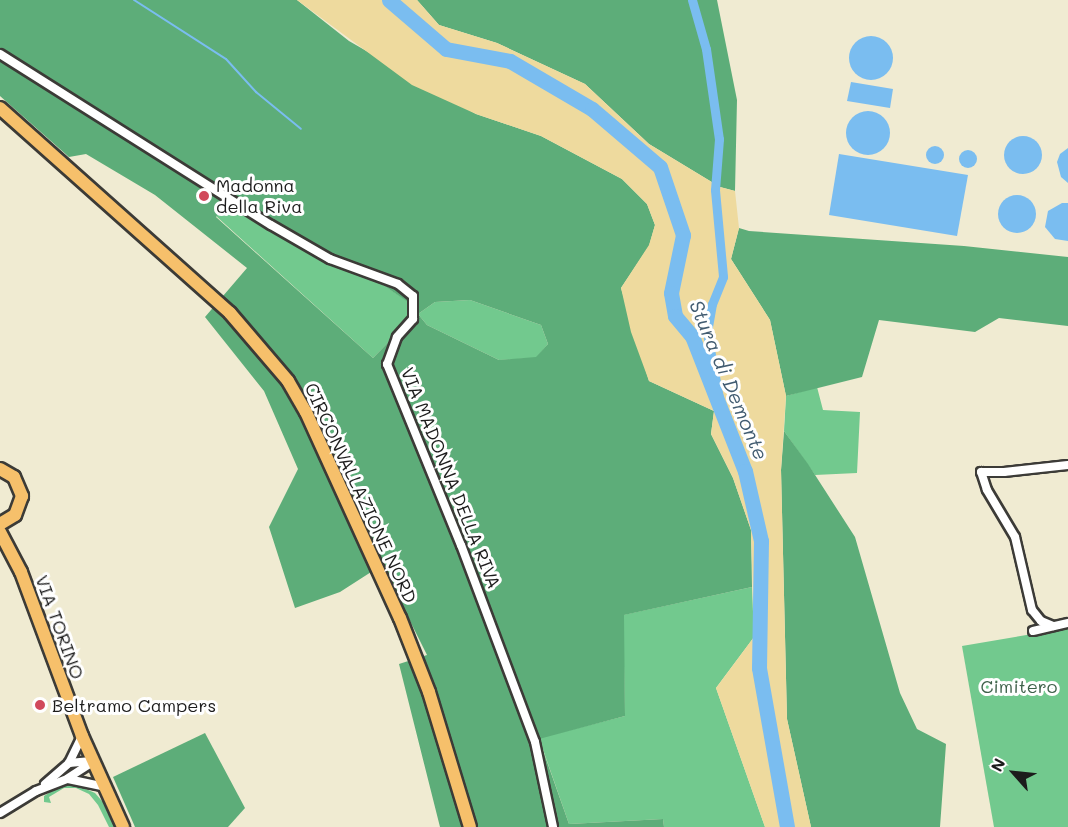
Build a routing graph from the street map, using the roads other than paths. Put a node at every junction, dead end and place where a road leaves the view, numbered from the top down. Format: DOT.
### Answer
graph roads {
  1 [pos="0,54"];
  2 [pos="0,108"];
  3 [pos="1068,465"];
  4 [pos="0,469"];
  5 [pos="5,522"];
  6 [pos="0,532"];
  7 [pos="21,572"];
  8 [pos="1068,623"];
  9 [pos="1053,626"];
  10 [pos="1033,631"];
  11 [pos="82,735"];
  12 [pos="94,761"];
  13 [pos="69,763"];
  14 [pos="68,779"];
  15 [pos="105,788"];
  16 [pos="36,791"];
  17 [pos="0,813"];
  18 [pos="123,827"];
  19 [pos="470,827"];
  20 [pos="553,827"];
  1 -- 20 [label="street, VIA MADONNA DELLA RIVA"];
  2 -- 19 [label="main road, CIRCONVALLAZIONE NORD"];
  3 -- 9 [label="street"];
  4 -- 5 [label="main road"];
  5 -- 7 [label="main road, VIA TORINO"];
  6 -- 7 [label="main road, VIA TORINO"];
  7 -- 11 [label="main road, VIA TORINO"];
  8 -- 9 [label="street"];
  9 -- 10 [label="street"];
  11 -- 12 [label="main road, VIA TORINO"];
  11 -- 13 [label="street"];
  12 -- 13 [label="street"];
  12 -- 14 [label="street"];
  12 -- 15 [label="main road, VIA TORINO"];
  13 -- 16 [label="street"];
  14 -- 15 [label="street"];
  14 -- 16 [label="street"];
  15 -- 18 [label="main road, VIA TORINO"];
  16 -- 17 [label="street"];
}
